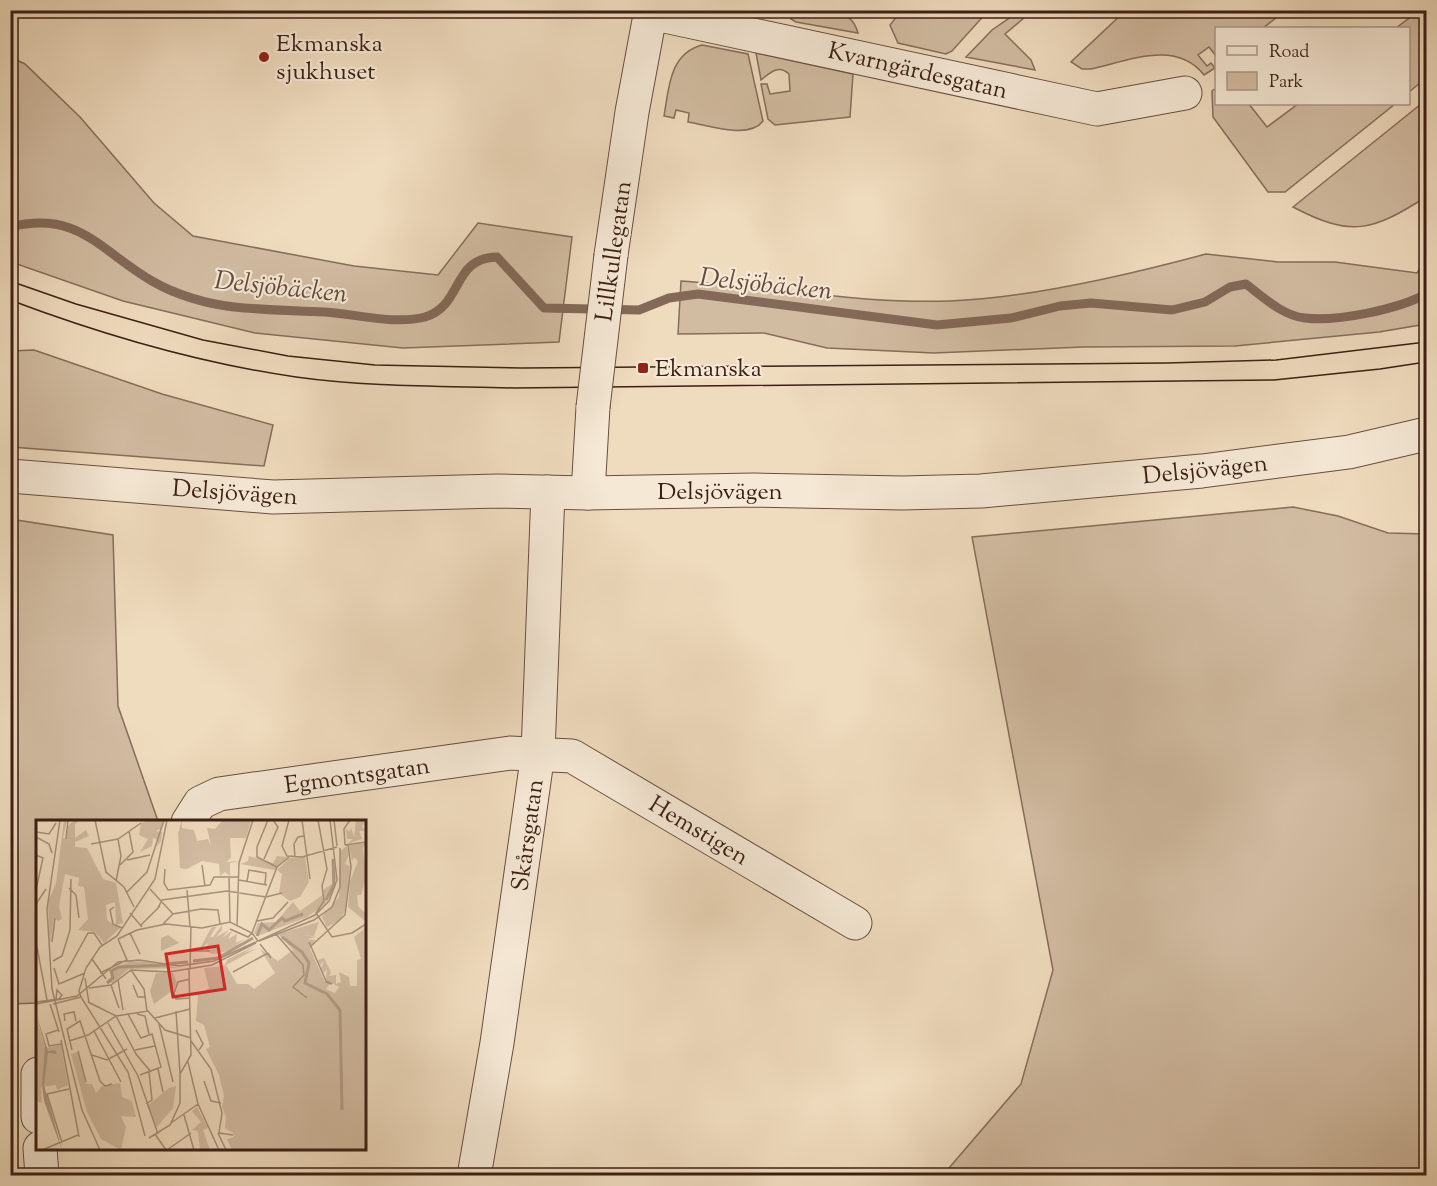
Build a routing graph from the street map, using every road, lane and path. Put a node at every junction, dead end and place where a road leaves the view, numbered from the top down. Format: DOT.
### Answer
graph roads {
  1 [pos="651,12"];
  2 [pos="1185,93"];
  3 [pos="1426,434"];
  4 [pos="10,476"];
  5 [pos="548,492"];
  6 [pos="588,493"];
  7 [pos="538,753"];
  8 [pos="189,820"];
  9 [pos="855,923"];
  10 [pos="40,1150"];
  11 [pos="42,1176"];
  12 [pos="474,1176"];
  1 -- 2 [label="street, Kvarngärdesgatan"];
  1 -- 6 [label="street, Lillkullegatan, bridge"];
  3 -- 6 [label="street, Delsjövägen"];
  4 -- 5 [label="street, Delsjövägen"];
  5 -- 6 [label="street, Delsjövägen"];
  5 -- 7 [label="street, Skårsgatan"];
  7 -- 8 [label="street, Egmontsgatan"];
  7 -- 9 [label="street, Hemstigen"];
  7 -- 12 [label="street, Skårsgatan"];
  10 -- 11 [label="street"];
}
